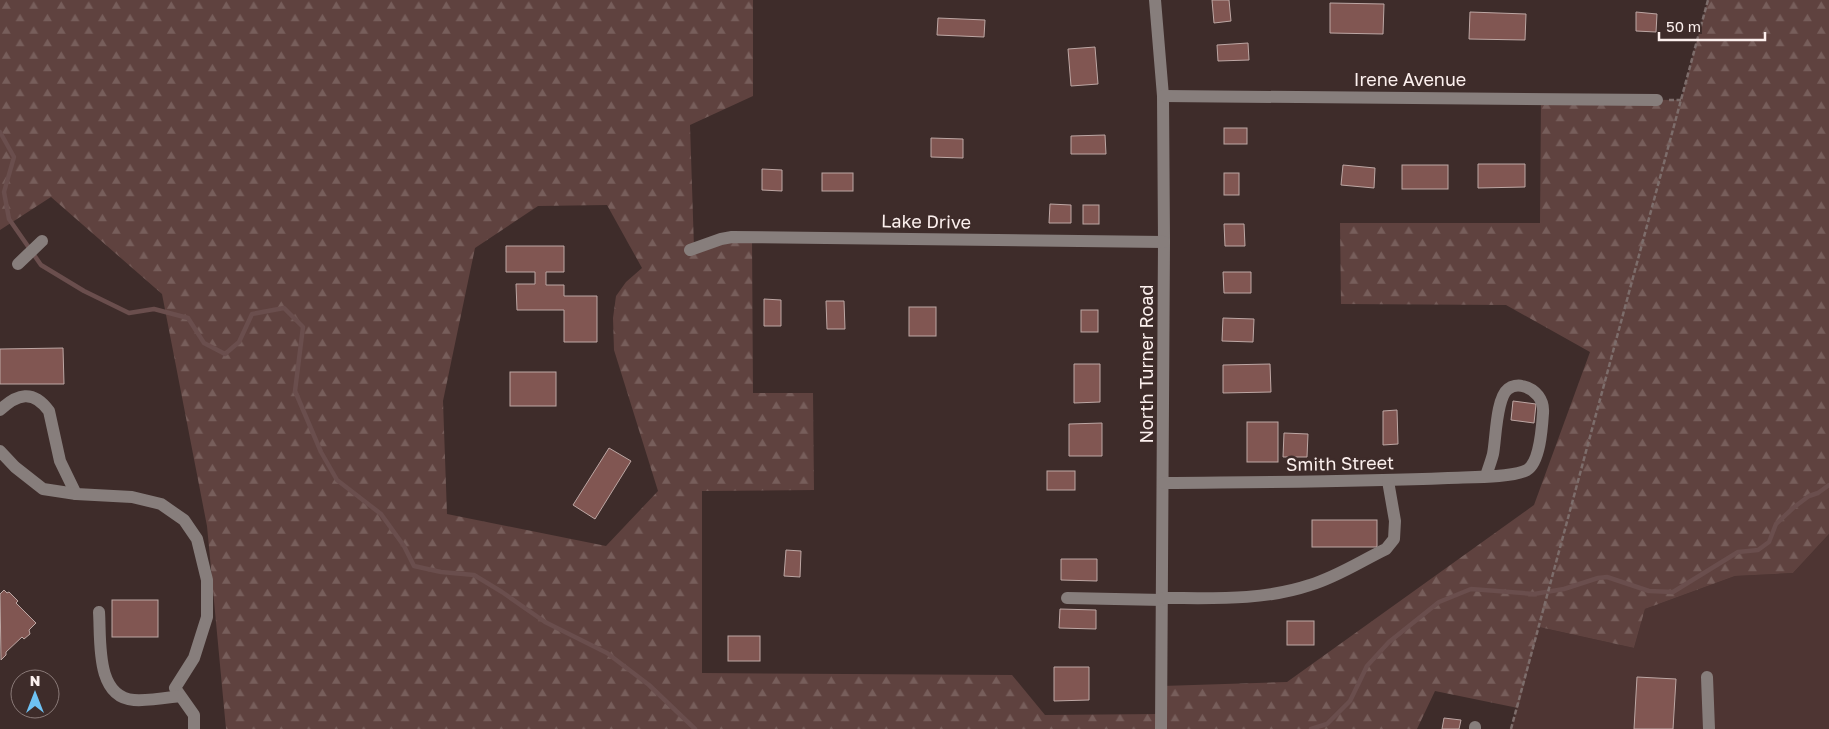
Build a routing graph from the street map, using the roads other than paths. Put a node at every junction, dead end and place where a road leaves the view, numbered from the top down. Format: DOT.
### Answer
graph roads {
  1 [pos="1155,0"];
  2 [pos="1163,96"];
  3 [pos="1657,100"];
  4 [pos="42,242"];
  5 [pos="1164,242"];
  6 [pos="690,250"];
  7 [pos="18,264"];
  8 [pos="0,410"];
  9 [pos="0,451"];
  10 [pos="1486,476"];
  11 [pos="1388,481"];
  12 [pos="1164,483"];
  13 [pos="76,494"];
  14 [pos="1067,598"];
  15 [pos="1163,599"];
  16 [pos="100,612"];
  17 [pos="1707,677"];
  18 [pos="180,696"];
  19 [pos="194,729"];
  20 [pos="1161,729"];
  21 [pos="1709,729"];
  1 -- 2 [label="street, North Turner Road"];
  2 -- 3 [label="street, Irene Avenue"];
  2 -- 5 [label="street, North Turner Road"];
  4 -- 7 [label="street"];
  5 -- 6 [label="street, Lake Drive"];
  5 -- 12 [label="street, North Turner Road"];
  8 -- 13 [label="street"];
  9 -- 13 [label="street"];
  10 -- 10 [label="street, Smith Street"];
  10 -- 11 [label="street, Smith Street"];
  11 -- 12 [label="street, Smith Street"];
  11 -- 15 [label="street"];
  12 -- 15 [label="street, North Turner Road"];
  13 -- 18 [label="street"];
  14 -- 15 [label="street"];
  15 -- 20 [label="street, North Turner Road"];
  16 -- 18 [label="street"];
  17 -- 21 [label="street"];
  18 -- 19 [label="street"];
}
